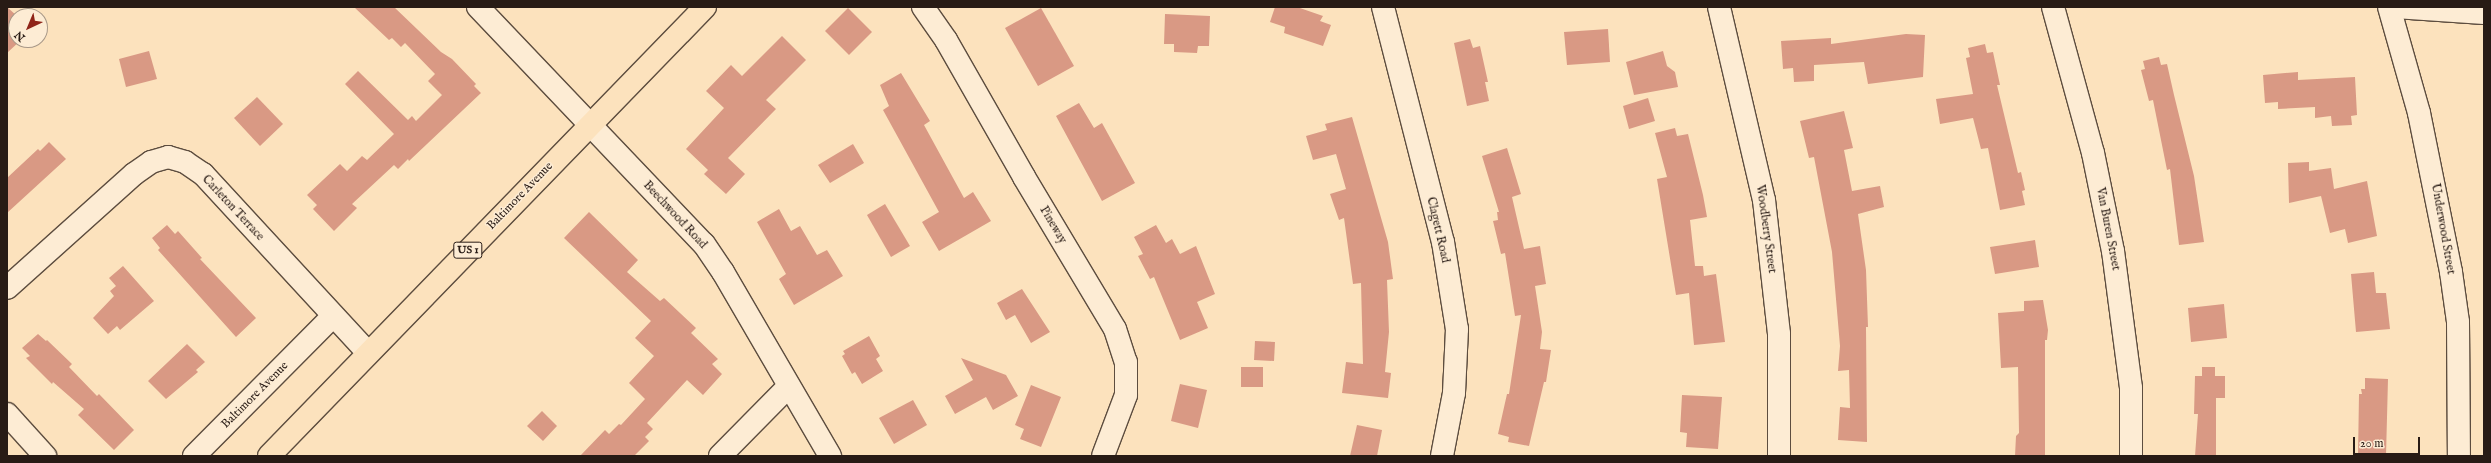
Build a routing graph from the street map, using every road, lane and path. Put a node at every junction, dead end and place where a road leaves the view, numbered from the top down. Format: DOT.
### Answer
graph roads {
  1 [pos="478,7"];
  2 [pos="705,7"];
  3 [pos="923,7"];
  4 [pos="1383,7"];
  5 [pos="1719,7"];
  6 [pos="2053,7"];
  7 [pos="2390,7"];
  8 [pos="2395,7"];
  9 [pos="2484,14"];
  10 [pos="589,125"];
  11 [pos="7,288"];
  12 [pos="334,316"];
  13 [pos="368,353"];
  14 [pos="789,386"];
  15 [pos="7,414"];
  16 [pos="45,456"];
  17 [pos="194,456"];
  18 [pos="269,456"];
  19 [pos="720,456"];
  20 [pos="830,456"];
  21 [pos="1103,456"];
  22 [pos="1442,456"];
  23 [pos="1779,456"];
  24 [pos="2131,456"];
  25 [pos="2459,456"];
  1 -- 10 [label="street, Beechwood Road"];
  2 -- 10 [label="main road, Baltimore Avenue / US 1"];
  3 -- 21 [label="street, Pineway"];
  4 -- 22 [label="street, Clagett Road"];
  5 -- 23 [label="street, Woodberry Street"];
  6 -- 24 [label="street, Van Buren Street"];
  7 -- 25 [label="street, Underwood Street"];
  8 -- 9 [label="street"];
  10 -- 13 [label="main road, Baltimore Avenue / US 1"];
  10 -- 14 [label="street, Beechwood Road"];
  11 -- 12 [label="street, Carleton Terrace"];
  12 -- 13 [label="street, Carleton Terrace"];
  12 -- 17 [label="street, Baltimore Avenue"];
  13 -- 18 [label="main road, Baltimore Avenue / US 1"];
  14 -- 19 [label="street"];
  14 -- 20 [label="street, Beechwood Road"];
  15 -- 16 [label="street"];
}
